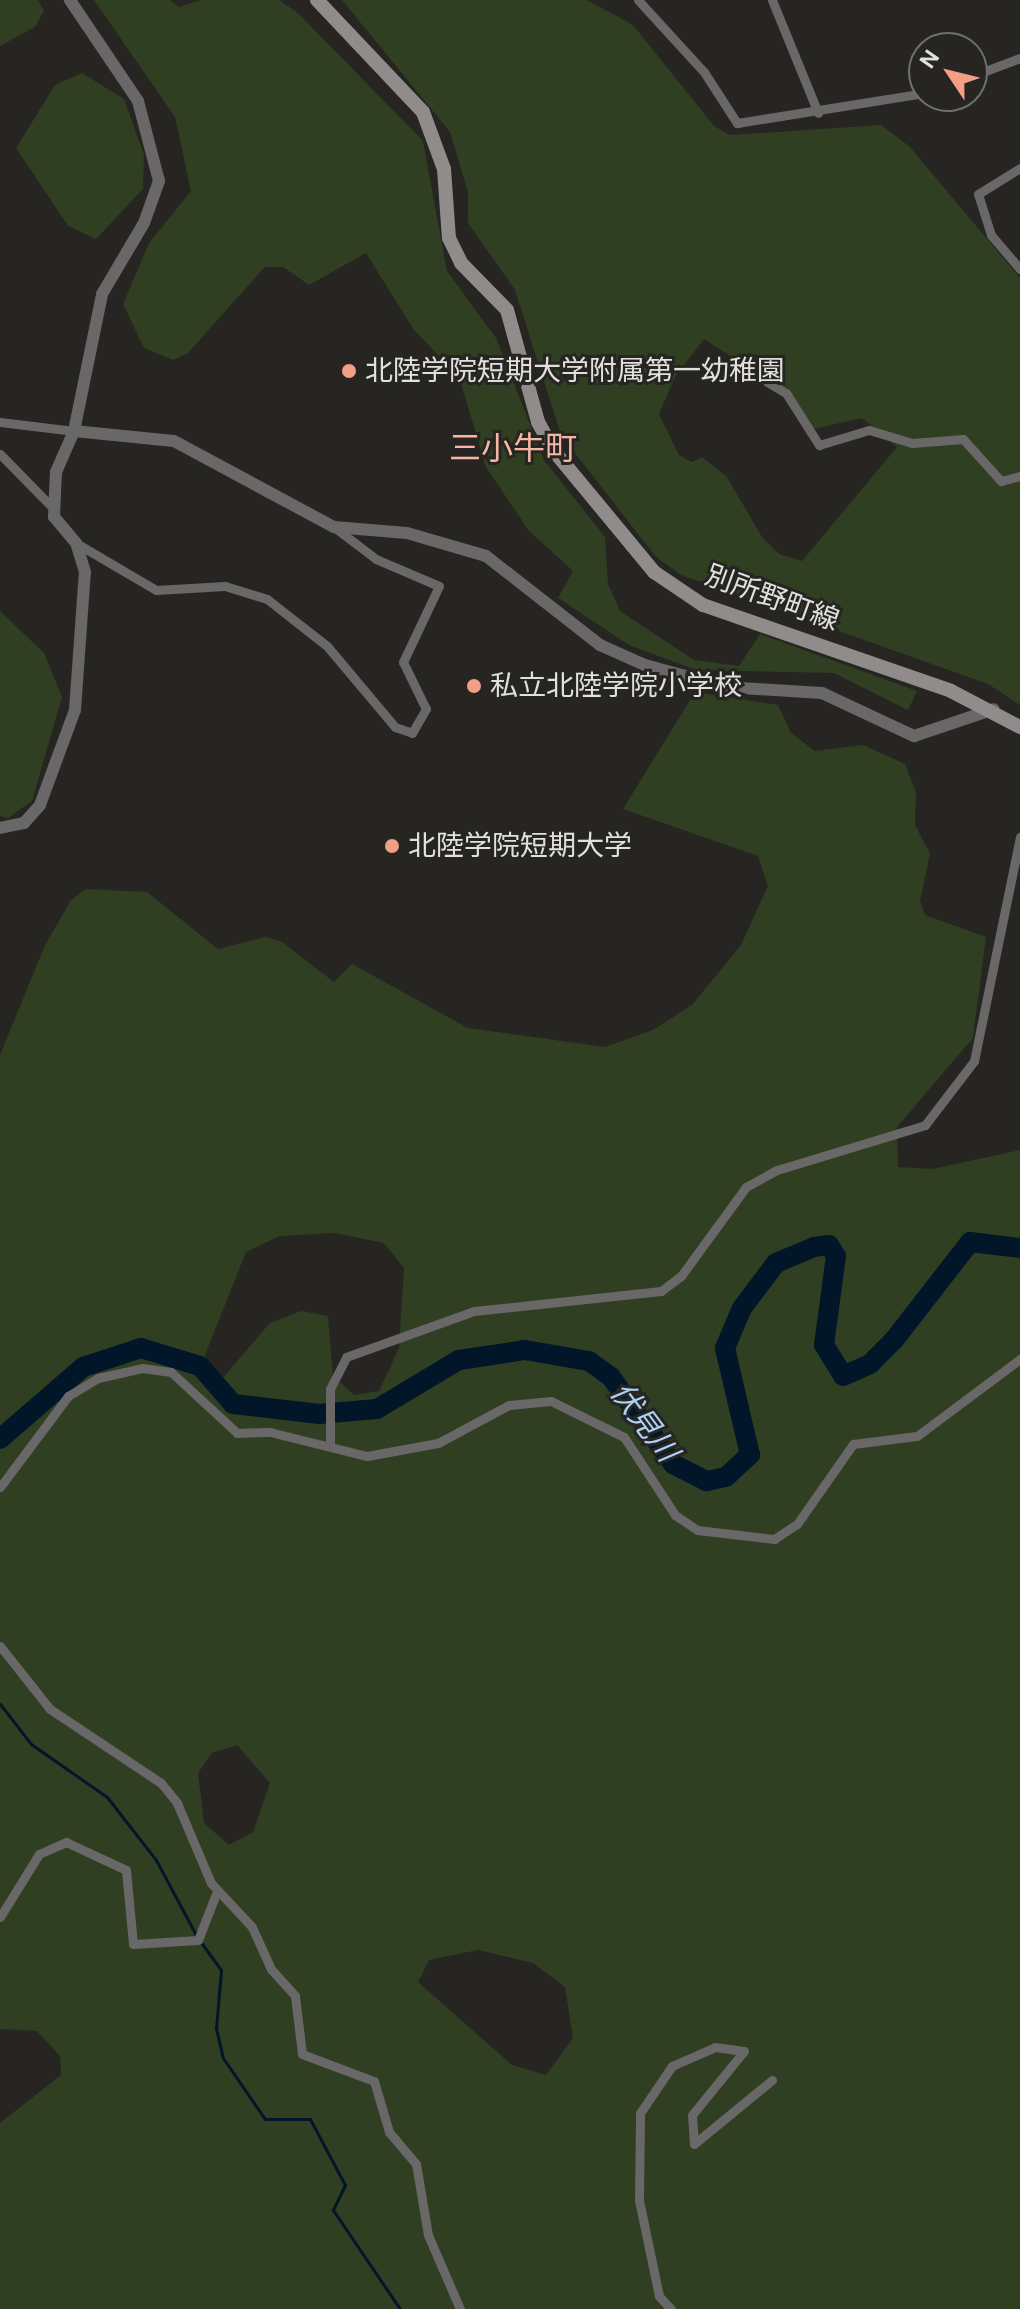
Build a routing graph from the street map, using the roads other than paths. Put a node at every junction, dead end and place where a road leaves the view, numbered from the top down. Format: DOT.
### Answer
graph roads {
  1 [pos="70,0"];
  2 [pos="317,0"];
  3 [pos="638,0"];
  4 [pos="772,0"];
  5 [pos="1019,60"];
  6 [pos="988,71"];
  7 [pos="908,96"];
  8 [pos="818,113"];
  9 [pos="1020,168"];
  10 [pos="1020,269"];
  11 [pos="759,377"];
  12 [pos="0,422"];
  13 [pos="74,431"];
  14 [pos="0,454"];
  15 [pos="1020,476"];
  16 [pos="51,506"];
  17 [pos="334,527"];
  18 [pos="76,543"];
  19 [pos="994,709"];
  20 [pos="1020,727"];
  21 [pos="0,828"];
  22 [pos="1020,837"];
  23 [pos="1020,1359"];
  24 [pos="330,1446"];
  25 [pos="0,1487"];
  26 [pos="0,1646"];
  27 [pos="217,1891"];
  28 [pos="0,1917"];
  29 [pos="772,2080"];
  30 [pos="460,2309"];
  31 [pos="671,2309"];
  1 -- 13 [label="street"];
  2 -- 19 [label="main road, 別所野町線"];
  3 -- 8 [label="street"];
  4 -- 8 [label="street"];
  5 -- 6 [label="street"];
  7 -- 8 [label="street"];
  9 -- 10 [label="street"];
  11 -- 15 [label="street"];
  12 -- 13 [label="street"];
  13 -- 16 [label="street"];
  13 -- 17 [label="street"];
  14 -- 16 [label="street"];
  16 -- 18 [label="street"];
  17 -- 18 [label="street"];
  17 -- 19 [label="street"];
  18 -- 21 [label="street"];
  19 -- 20 [label="main road, 別所野町線"];
  22 -- 24 [label="street"];
  23 -- 24 [label="street"];
  24 -- 25 [label="street"];
  26 -- 27 [label="street"];
  27 -- 28 [label="street"];
  27 -- 30 [label="street"];
  29 -- 31 [label="street"];
}
